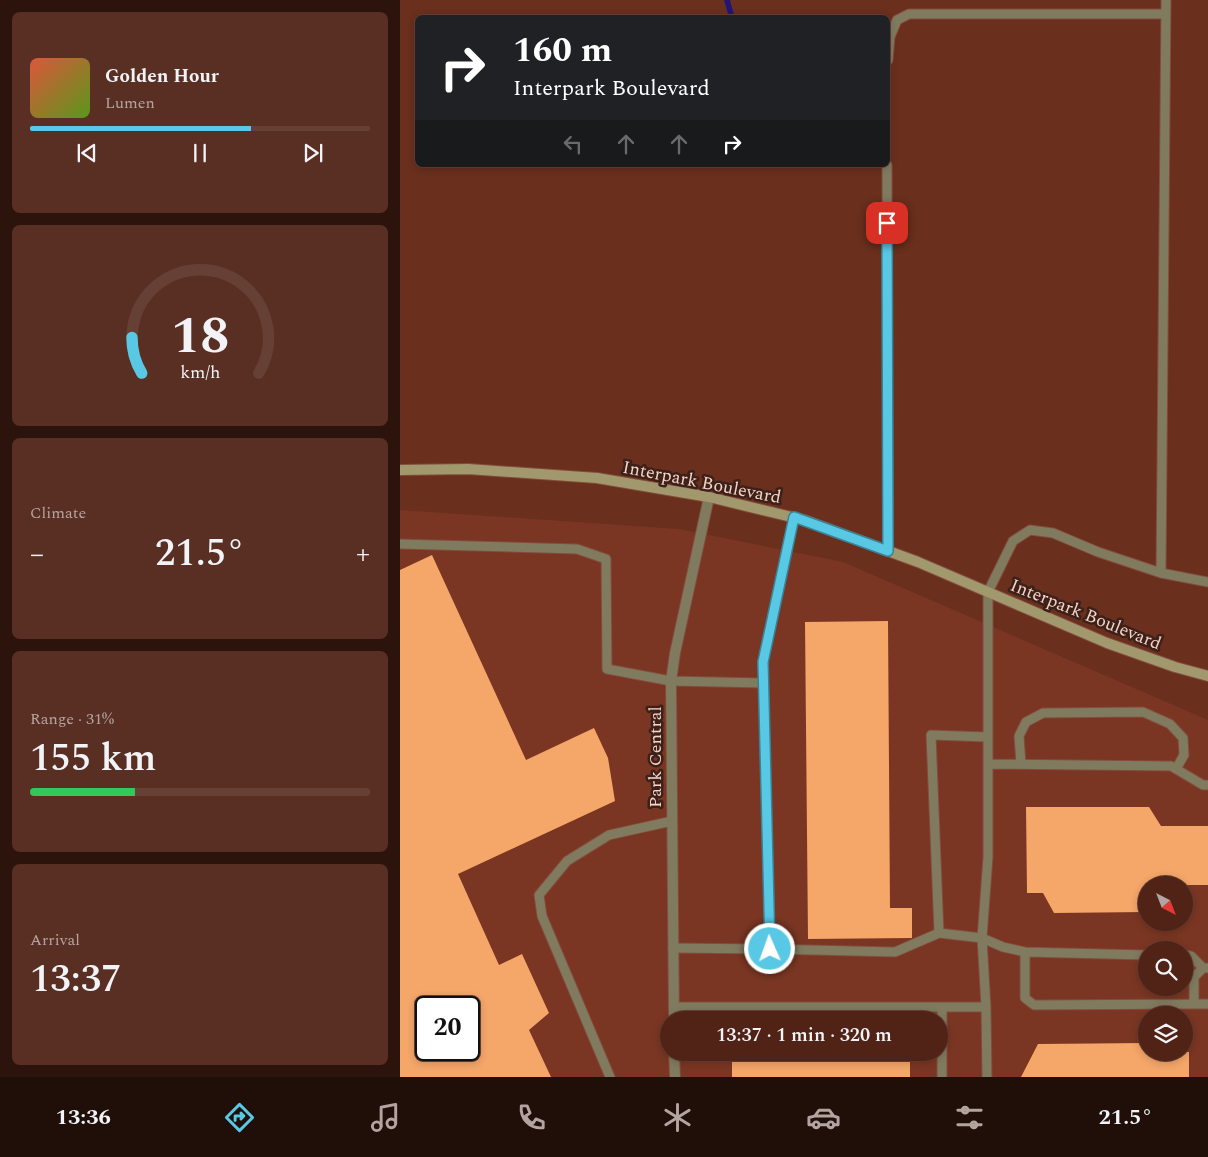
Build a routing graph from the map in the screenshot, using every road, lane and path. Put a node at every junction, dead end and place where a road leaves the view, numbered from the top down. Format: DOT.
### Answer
graph roads {
  1 [pos="1166,0"];
  2 [pos="1165,14"];
  3 [pos="890,37"];
  4 [pos="887,167"];
  5 [pos="400,470"];
  6 [pos="709,497"];
  7 [pos="794,517"];
  8 [pos="400,544"];
  9 [pos="888,551"];
  10 [pos="1161,573"];
  11 [pos="1208,582"];
  12 [pos="988,592"];
  13 [pos="1208,676"];
  14 [pos="671,681"];
  15 [pos="763,683"];
  16 [pos="988,737"];
  17 [pos="988,764"];
  18 [pos="1021,764"];
  19 [pos="1176,769"];
  20 [pos="1208,785"];
  21 [pos="672,821"];
  22 [pos="939,933"];
  23 [pos="982,938"];
  24 [pos="673,948"];
  25 [pos="770,949"];
  26 [pos="1025,952"];
  27 [pos="1138,955"];
  28 [pos="1193,958"];
  29 [pos="1206,968"];
  30 [pos="1194,1004"];
  31 [pos="1208,1004"];
  32 [pos="674,1007"];
  33 [pos="942,1007"];
  34 [pos="986,1007"];
  35 [pos="674,1011"];
  36 [pos="674,1061"];
  37 [pos="610,1077"];
  38 [pos="675,1077"];
  39 [pos="942,1077"];
  40 [pos="987,1077"];
  1 -- 2 [label="lane"];
  2 -- 3 [label="lane"];
  2 -- 10 [label="lane"];
  4 -- 9 [label="lane"];
  5 -- 6 [label="street, Interpark Boulevard"];
  6 -- 7 [label="street, Interpark Boulevard"];
  6 -- 14 [label="street, Park Central"];
  7 -- 9 [label="street, Interpark Boulevard"];
  7 -- 15 [label="lane"];
  8 -- 14 [label="lane"];
  9 -- 12 [label="street, Interpark Boulevard"];
  10 -- 11 [label="lane"];
  10 -- 12 [label="lane"];
  12 -- 13 [label="street, Interpark Boulevard"];
  12 -- 16 [label="lane"];
  14 -- 15 [label="lane"];
  14 -- 21 [label="street, Park Central"];
  15 -- 25 [label="lane"];
  16 -- 17 [label="lane"];
  16 -- 22 [label="lane"];
  17 -- 18 [label="lane"];
  17 -- 23 [label="lane"];
  18 -- 19 [label="lane"];
  18 -- 19 [label="lane"];
  19 -- 20 [label="lane"];
  21 -- 24 [label="street, Park Central"];
  21 -- 37 [label="lane"];
  22 -- 23 [label="lane"];
  22 -- 25 [label="lane"];
  23 -- 26 [label="lane"];
  23 -- 34 [label="lane"];
  24 -- 25 [label="lane"];
  24 -- 32 [label="street, Park Central"];
  26 -- 27 [label="lane"];
  26 -- 30 [label="lane"];
  28 -- 29 [label="lane"];
  29 -- 30 [label="lane"];
  30 -- 31 [label="lane"];
  32 -- 33 [label="lane"];
  32 -- 35 [label="street, Park Central"];
  33 -- 34 [label="lane"];
  33 -- 39 [label="lane"];
  34 -- 40 [label="lane"];
  36 -- 38 [label="street"];
}
